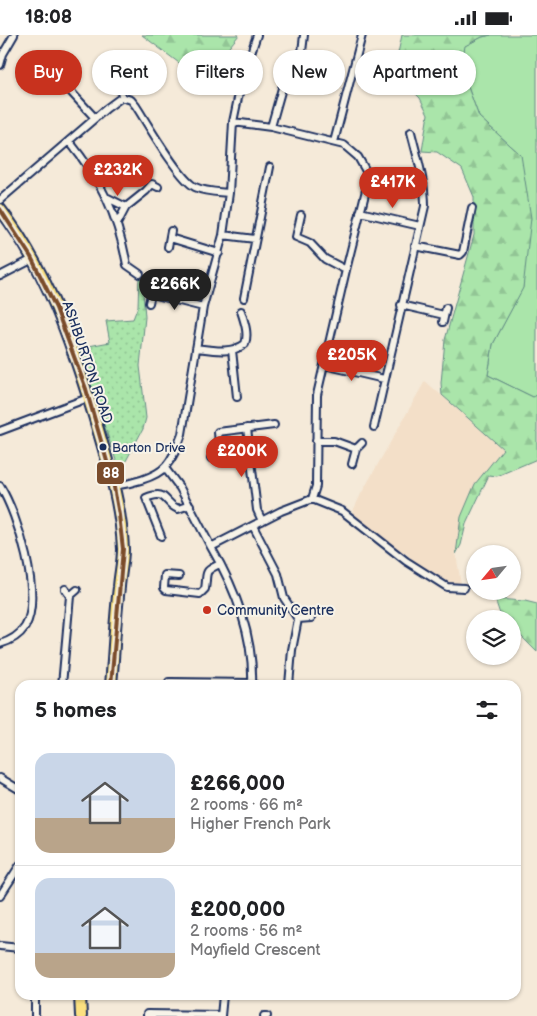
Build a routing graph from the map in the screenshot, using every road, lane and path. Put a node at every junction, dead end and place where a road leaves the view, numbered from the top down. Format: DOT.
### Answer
graph roads {
  1 [pos="14,35"];
  2 [pos="257,35"];
  3 [pos="304,35"];
  4 [pos="362,35"];
  5 [pos="0,65"];
  6 [pos="74,95"];
  7 [pos="122,97"];
  8 [pos="95,118"];
  9 [pos="233,122"];
  10 [pos="271,127"];
  11 [pos="411,132"];
  12 [pos="69,141"];
  13 [pos="334,143"];
  14 [pos="270,167"];
  15 [pos="158,187"];
  16 [pos="229,193"];
  17 [pos="108,198"];
  18 [pos="0,200"];
  19 [pos="126,207"];
  20 [pos="472,208"];
  21 [pos="0,209"];
  22 [pos="360,212"];
  23 [pos="301,215"];
  24 [pos="117,224"];
  25 [pos="420,226"];
  26 [pos="171,231"];
  27 [pos="224,235"];
  28 [pos="170,238"];
  29 [pos="255,239"];
  30 [pos="415,246"];
  31 [pos="168,247"];
  32 [pos="219,253"];
  33 [pos="33,259"];
  34 [pos="346,270"];
  35 [pos="140,274"];
  36 [pos="0,276"];
  37 [pos="154,281"];
  38 [pos="152,294"];
  39 [pos="244,298"];
  40 [pos="148,303"];
  41 [pos="401,305"];
  42 [pos="203,307"];
  43 [pos="446,308"];
  44 [pos="241,309"];
  45 [pos="196,348"];
  46 [pos="232,350"];
  47 [pos="324,365"];
  48 [pos="384,379"];
  49 [pos="88,397"];
  50 [pos="238,397"];
  51 [pos="370,406"];
  52 [pos="378,408"];
  53 [pos="274,425"];
  54 [pos="374,427"];
  55 [pos="247,428"];
  56 [pos="0,431"];
  57 [pos="316,441"];
  58 [pos="362,443"];
  59 [pos="356,449"];
  60 [pos="211,458"];
  61 [pos="352,464"];
  62 [pos="165,468"];
  63 [pos="0,486"];
  64 [pos="114,486"];
  65 [pos="312,499"];
  66 [pos="190,505"];
  67 [pos="262,521"];
  68 [pos="253,526"];
  69 [pos="161,536"];
  70 [pos="211,547"];
  71 [pos="220,564"];
  72 [pos="178,576"];
  73 [pos="464,587"];
  74 [pos="65,589"];
  75 [pos="78,590"];
  76 [pos="70,596"];
  77 [pos="298,619"];
  78 [pos="311,619"];
  79 [pos="0,644"];
  80 [pos="62,680"];
  81 [pos="111,680"];
  82 [pos="252,680"];
  83 [pos="289,680"];
  84 [pos="0,778"];
  85 [pos="15,787"];
  86 [pos="15,873"];
  87 [pos="0,896"];
  88 [pos="0,946"];
  89 [pos="15,948"];
  90 [pos="35,1000"];
  91 [pos="80,1000"];
  92 [pos="222,1000"];
  93 [pos="221,1015"];
  94 [pos="35,1016"];
  95 [pos="81,1016"];
  96 [pos="147,1016"];
  1 -- 5 [label="street"];
  2 -- 9 [label="street"];
  3 -- 10 [label="street"];
  4 -- 13 [label="street"];
  6 -- 8 [label="street"];
  7 -- 8 [label="street"];
  7 -- 16 [label="street"];
  8 -- 12 [label="street"];
  9 -- 10 [label="street"];
  9 -- 16 [label="street"];
  10 -- 13 [label="street"];
  11 -- 25 [label="street"];
  12 -- 17 [label="street"];
  12 -- 18 [label="street"];
  13 -- 22 [label="street"];
  14 -- 29 [label="street"];
  15 -- 19 [label="street"];
  16 -- 27 [label="street"];
  17 -- 19 [label="street"];
  17 -- 24 [label="street"];
  19 -- 24 [label="street"];
  20 -- 30 [label="street"];
  21 -- 33 [label="main road, ASHBURTON ROAD"];
  22 -- 25 [label="street"];
  22 -- 34 [label="street"];
  23 -- 34 [label="street"];
  24 -- 35 [label="street"];
  25 -- 30 [label="street"];
  26 -- 28 [label="street"];
  27 -- 29 [label="street"];
  27 -- 32 [label="street"];
  28 -- 31 [label="street"];
  28 -- 32 [label="street"];
  29 -- 39 [label="street"];
  30 -- 41 [label="street"];
  32 -- 42 [label="street"];
  33 -- 36 [label="street"];
  33 -- 49 [label="main road, ASHBURTON ROAD"];
  34 -- 47 [label="street"];
  37 -- 38 [label="street"];
  38 -- 40 [label="street"];
  38 -- 42 [label="street"];
  41 -- 43 [label="street"];
  41 -- 48 [label="street"];
  42 -- 45 [label="street"];
  44 -- 46 [label="street"];
  45 -- 46 [label="street"];
  45 -- 62 [label="street"];
  46 -- 50 [label="street"];
  47 -- 48 [label="street"];
  47 -- 57 [label="street"];
  48 -- 52 [label="street"];
  49 -- 56 [label="street"];
  49 -- 64 [label="main road, ASHBURTON ROAD"];
  51 -- 52 [label="street"];
  52 -- 54 [label="street"];
  53 -- 55 [label="street"];
  55 -- 60 [label="street"];
  55 -- 67 [label="street"];
  57 -- 59 [label="street"];
  57 -- 65 [label="street"];
  58 -- 59 [label="street"];
  59 -- 61 [label="street"];
  62 -- 64 [label="street"];
  62 -- 66 [label="street"];
  63 -- 79 [label="street"];
  64 -- 81 [label="main road, ASHBURTON ROAD"];
  65 -- 67 [label="street"];
  65 -- 73 [label="street"];
  66 -- 69 [label="street"];
  66 -- 70 [label="street"];
  67 -- 68 [label="street"];
  68 -- 70 [label="street"];
  68 -- 77 [label="street"];
  70 -- 71 [label="street"];
  71 -- 72 [label="street"];
  71 -- 82 [label="street"];
  74 -- 76 [label="street"];
  75 -- 76 [label="street"];
  76 -- 80 [label="street"];
  77 -- 78 [label="street"];
  77 -- 83 [label="street"];
  84 -- 85 [label="street"];
  86 -- 87 [label="street"];
  88 -- 89 [label="street"];
  90 -- 94 [label="street"];
  91 -- 95 [label="main road"];
  92 -- 93 [label="street"];
  93 -- 96 [label="street"];
}
